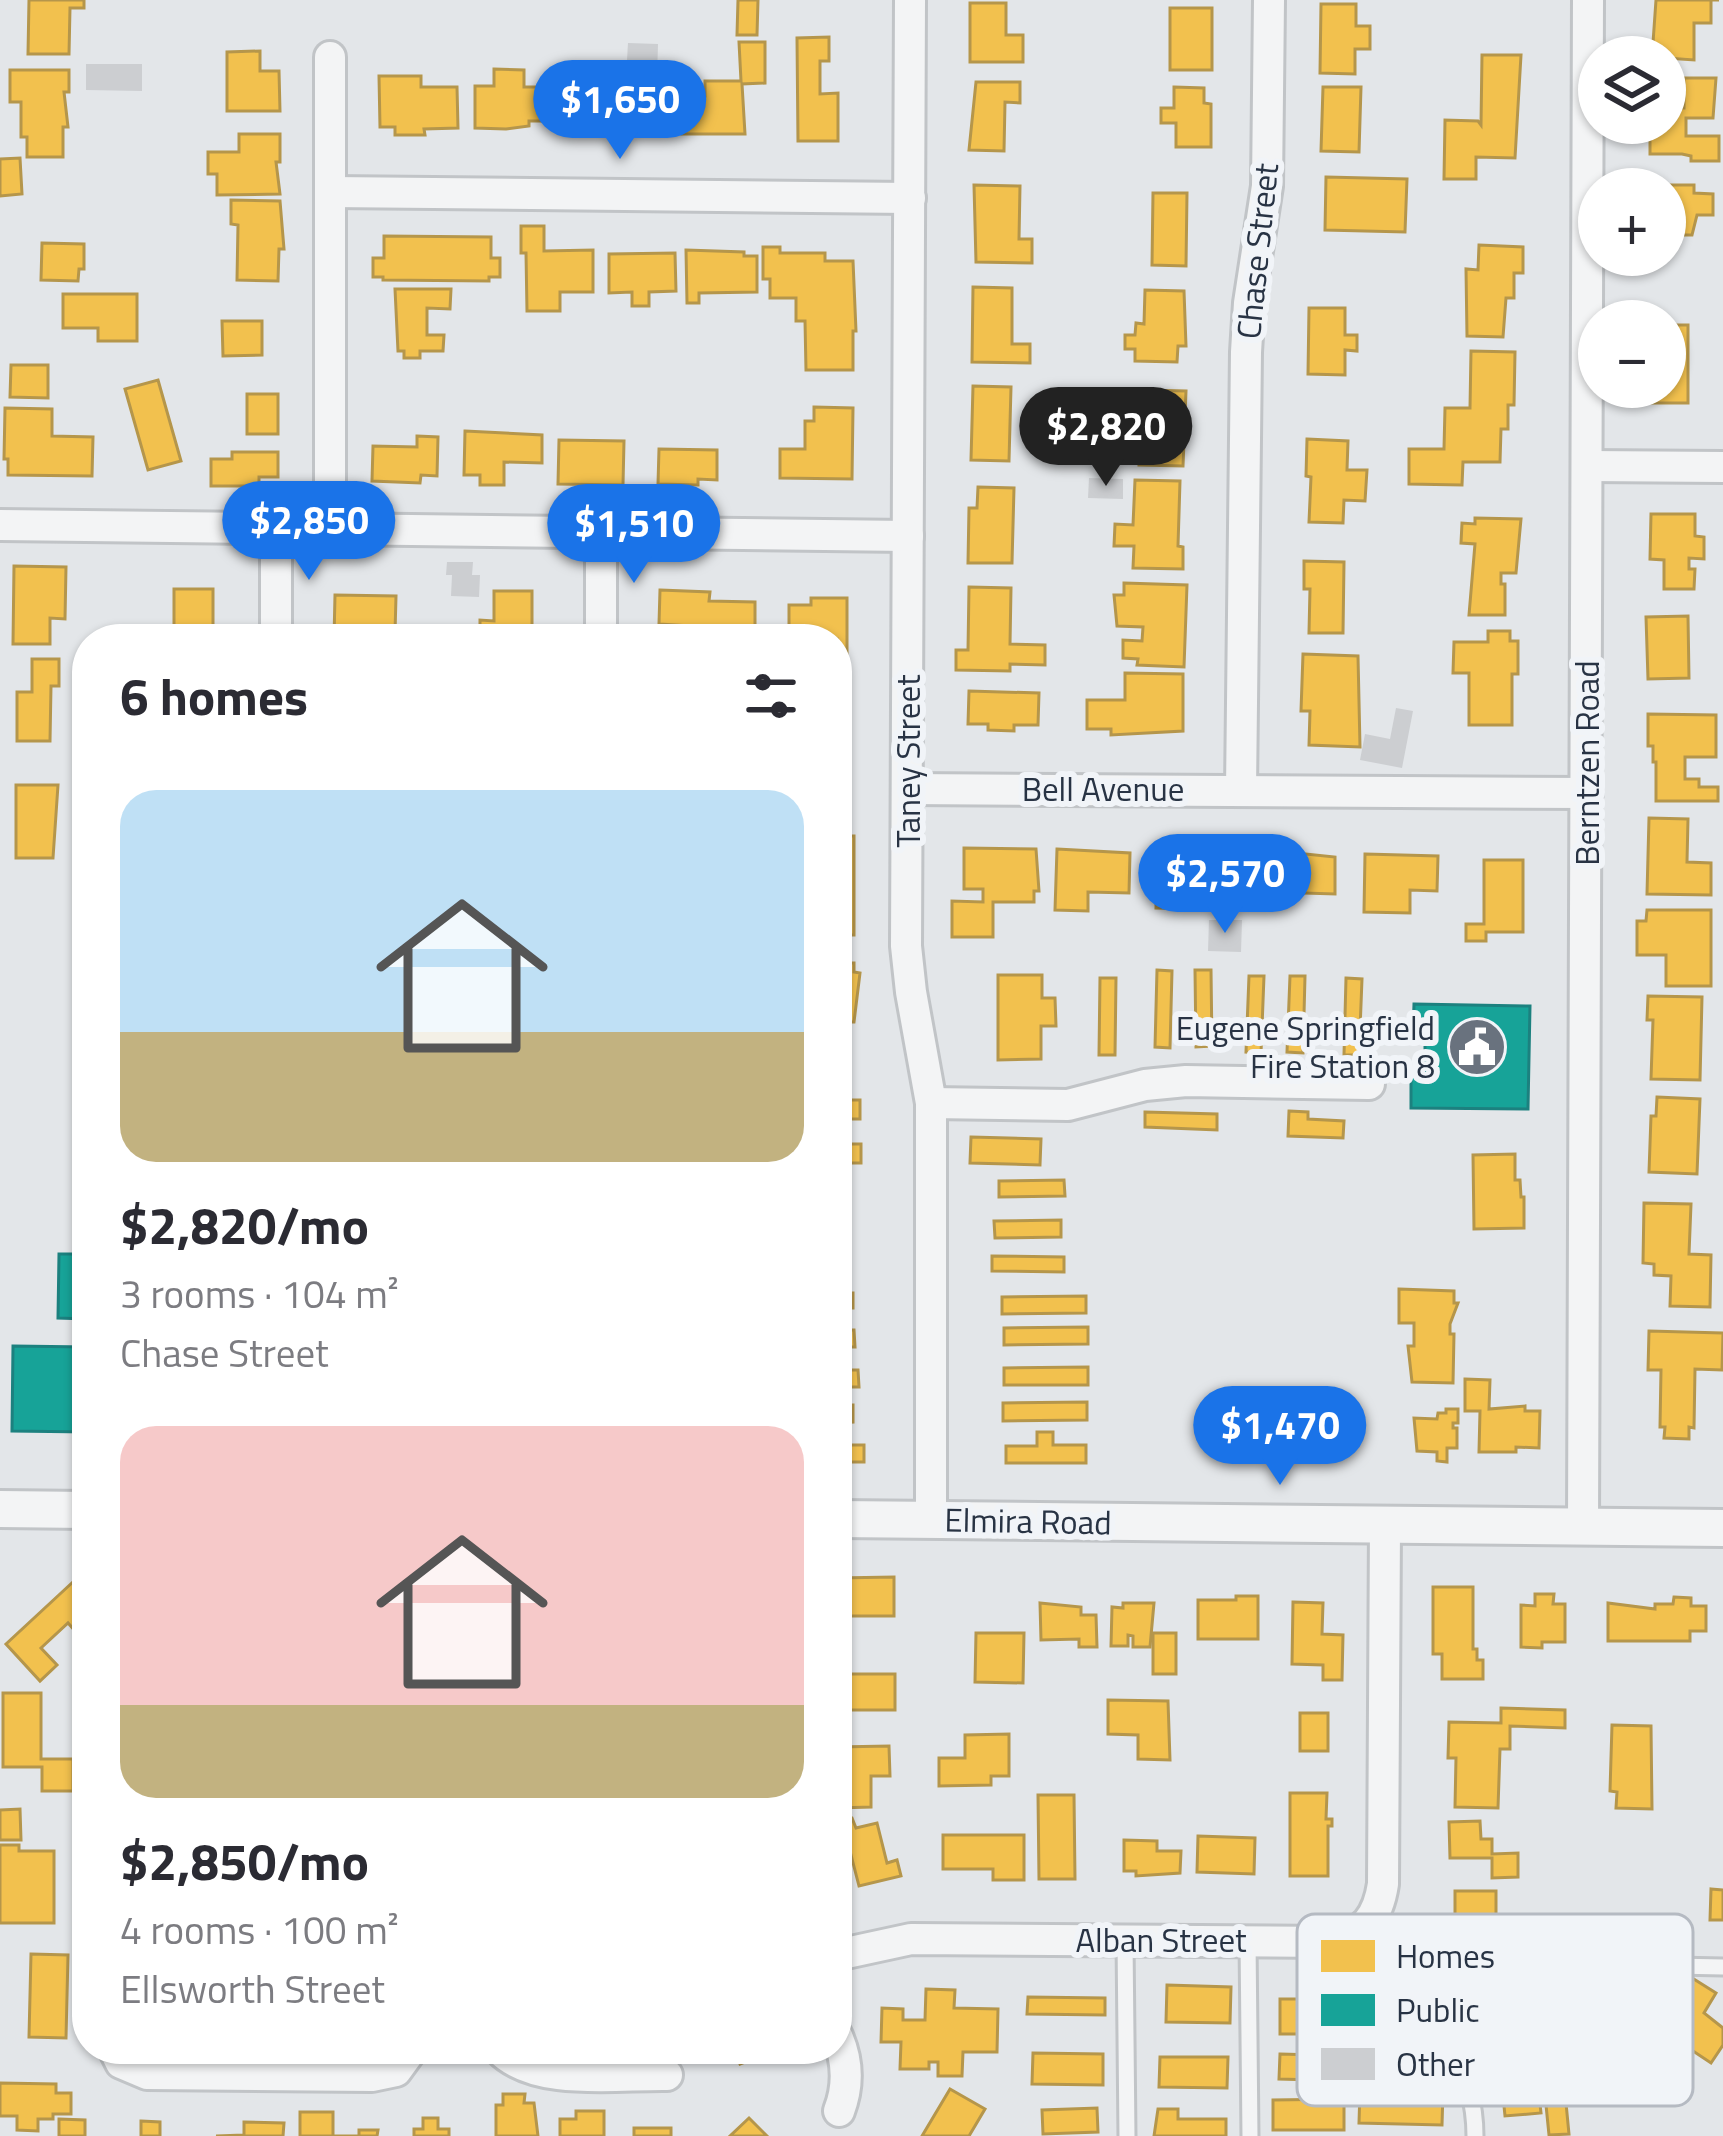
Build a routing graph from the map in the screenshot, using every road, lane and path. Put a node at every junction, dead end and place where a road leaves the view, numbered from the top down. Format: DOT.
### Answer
graph roads {
  1 [pos="910,0"];
  2 [pos="1268,0"];
  3 [pos="1588,0"];
  4 [pos="330,57"];
  5 [pos="331,192"];
  6 [pos="910,198"];
  7 [pos="1588,466"];
  8 [pos="1723,467"];
  9 [pos="0,525"];
  10 [pos="276,527"];
  11 [pos="329,527"];
  12 [pos="601,533"];
  13 [pos="908,536"];
  14 [pos="275,624"];
  15 [pos="601,624"];
  16 [pos="908,789"];
  17 [pos="1241,790"];
  18 [pos="1587,793"];
  19 [pos="1369,1084"];
  20 [pos="932,1103"];
  21 [pos="0,1509"];
  22 [pos="72,1510"];
  23 [pos="852,1519"];
  24 [pos="931,1520"];
  25 [pos="1385,1526"];
  26 [pos="1583,1527"];
  27 [pos="1723,1528"];
  28 [pos="1375,1914"];
  29 [pos="1125,1940"];
  30 [pos="1248,1940"];
  31 [pos="1297,1941"];
  32 [pos="852,1951"];
  33 [pos="1693,1966"];
  34 [pos="1723,1967"];
  35 [pos="123,2064"];
  36 [pos="404,2064"];
  37 [pos="517,2064"];
  38 [pos="844,2064"];
  39 [pos="667,2075"];
  40 [pos="1473,2106"];
  41 [pos="839,2111"];
  42 [pos="1127,2136"];
  43 [pos="1250,2136"];
  44 [pos="1475,2136"];
  1 -- 6 [label="street, Taney Street"];
  2 -- 17 [label="street, Chase Street"];
  3 -- 7 [label="street, Berntzen Road"];
  4 -- 5 [label="street"];
  5 -- 6 [label="street"];
  5 -- 11 [label="street"];
  6 -- 13 [label="street, Taney Street"];
  7 -- 8 [label="street"];
  7 -- 18 [label="street, Berntzen Road"];
  9 -- 10 [label="street"];
  10 -- 11 [label="street"];
  10 -- 14 [label="street"];
  11 -- 12 [label="street"];
  12 -- 13 [label="street"];
  12 -- 15 [label="street"];
  13 -- 16 [label="street, Taney Street"];
  16 -- 17 [label="street, Bell Avenue"];
  16 -- 20 [label="street, Taney Street"];
  17 -- 18 [label="street, Bell Avenue"];
  18 -- 26 [label="street, Berntzen Road"];
  19 -- 20 [label="street"];
  20 -- 24 [label="street, Taney Street"];
  21 -- 22 [label="street"];
  23 -- 24 [label="street, Elmira Road"];
  24 -- 25 [label="street, Elmira Road"];
  25 -- 26 [label="street, Elmira Road"];
  25 -- 28 [label="street"];
  26 -- 27 [label="street, Elmira Road"];
  29 -- 30 [label="street, Alban Street"];
  29 -- 32 [label="street, Alban Street"];
  29 -- 42 [label="lane"];
  30 -- 31 [label="street, Alban Street"];
  30 -- 43 [label="lane"];
  33 -- 34 [label="lane"];
  35 -- 36 [label="street"];
  37 -- 39 [label="street"];
  38 -- 41 [label="street"];
  40 -- 44 [label="lane"];
}
